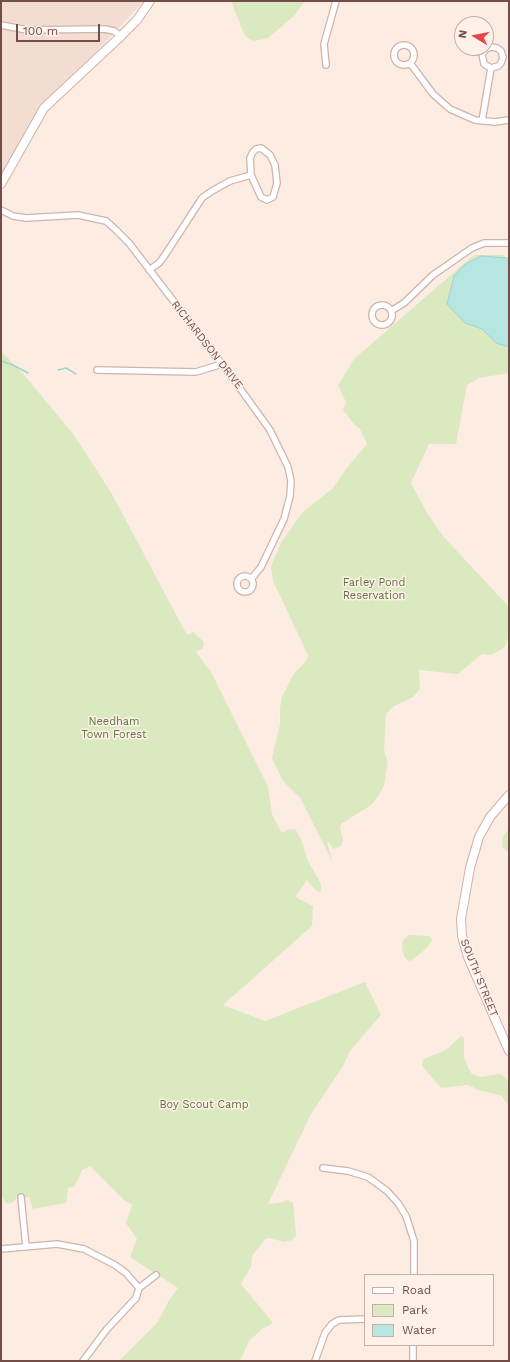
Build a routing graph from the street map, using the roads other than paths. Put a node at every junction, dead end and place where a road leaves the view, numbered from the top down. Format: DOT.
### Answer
graph roads {
  1 [pos="150,1"];
  2 [pos="336,1"];
  3 [pos="1,24"];
  4 [pos="122,36"];
  5 [pos="410,63"];
  6 [pos="326,65"];
  7 [pos="491,68"];
  8 [pos="509,120"];
  9 [pos="482,121"];
  10 [pos="251,174"];
  11 [pos="1,184"];
  12 [pos="1,210"];
  13 [pos="509,243"];
  14 [pos="149,270"];
  15 [pos="391,311"];
  16 [pos="222,364"];
  17 [pos="97,370"];
  18 [pos="252,578"];
  19 [pos="509,795"];
  20 [pos="509,1051"];
  21 [pos="323,1168"];
  22 [pos="21,1197"];
  23 [pos="26,1246"];
  24 [pos="1,1249"];
  25 [pos="414,1274"];
  26 [pos="156,1275"];
  27 [pos="139,1288"];
  28 [pos="364,1319"];
  29 [pos="413,1346"];
  30 [pos="83,1361"];
  31 [pos="315,1361"];
  32 [pos="413,1361"];
  1 -- 4 [label="street"];
  2 -- 6 [label="street"];
  3 -- 4 [label="street"];
  4 -- 11 [label="street"];
  5 -- 9 [label="street"];
  7 -- 9 [label="street"];
  8 -- 9 [label="street"];
  10 -- 10 [label="street"];
  10 -- 14 [label="street"];
  12 -- 14 [label="street, RICHARDSON DRIVE"];
  13 -- 15 [label="street"];
  14 -- 16 [label="street, RICHARDSON DRIVE"];
  16 -- 17 [label="street"];
  16 -- 18 [label="street, RICHARDSON DRIVE"];
  19 -- 20 [label="street, SOUTH STREET"];
  21 -- 25 [label="street"];
  22 -- 23 [label="street"];
  23 -- 24 [label="street"];
  23 -- 27 [label="street"];
  26 -- 27 [label="street"];
  27 -- 30 [label="street"];
  28 -- 31 [label="street"];
  29 -- 32 [label="street"];
}
